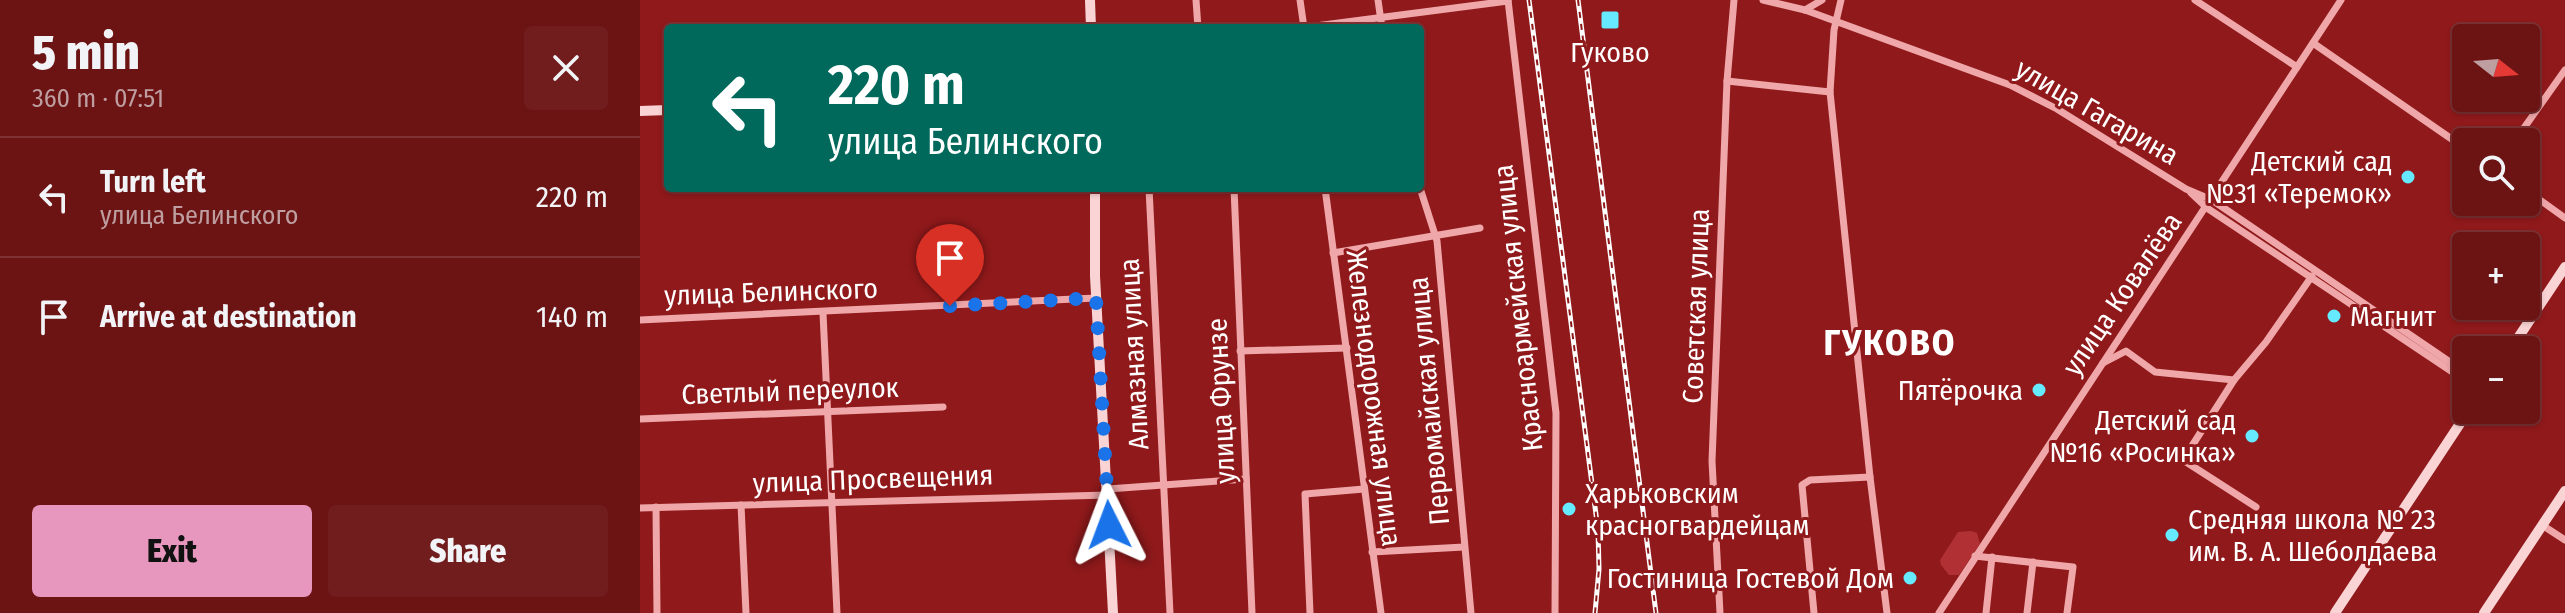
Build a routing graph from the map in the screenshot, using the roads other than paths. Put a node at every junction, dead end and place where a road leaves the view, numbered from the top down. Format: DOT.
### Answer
graph roads {
  1 [pos="1090,0"];
  2 [pos="1196,0"];
  3 [pos="1300,0"];
  4 [pos="1378,0"];
  5 [pos="1508,0"];
  6 [pos="1734,0"];
  7 [pos="1763,0"];
  8 [pos="1822,0"];
  9 [pos="1841,0"];
  10 [pos="2195,0"];
  11 [pos="2341,0"];
  12 [pos="1805,10"];
  13 [pos="1380,18"];
  14 [pos="1837,21"];
  15 [pos="1091,24"];
  16 [pos="1198,24"];
  17 [pos="1303,24"];
  18 [pos="1334,24"];
  19 [pos="1381,24"];
  20 [pos="2313,43"];
  21 [pos="2297,67"];
  22 [pos="2565,70"];
  23 [pos="1727,81"];
  24 [pos="1830,92"];
  25 [pos="664,110"];
  26 [pos="640,111"];
  27 [pos="2524,128"];
  28 [pos="2452,139"];
  29 [pos="1095,192"];
  30 [pos="1149,192"];
  31 [pos="1234,192"];
  32 [pos="1325,192"];
  33 [pos="1421,192"];
  34 [pos="2540,200"];
  35 [pos="2209,204"];
  36 [pos="2565,218"];
  37 [pos="1480,228"];
  38 [pos="1435,235"];
  39 [pos="1333,253"];
  40 [pos="2565,267"];
  41 [pos="2312,276"];
  42 [pos="1096,298"];
  43 [pos="823,313"];
  44 [pos="640,320"];
  45 [pos="2519,336"];
  46 [pos="1347,348"];
  47 [pos="1240,351"];
  48 [pos="2101,364"];
  49 [pos="2452,364"];
  50 [pos="2452,371"];
  51 [pos="2234,380"];
  52 [pos="943,407"];
  53 [pos="829,411"];
  54 [pos="640,419"];
  55 [pos="2460,424"];
  56 [pos="1870,477"];
  57 [pos="1246,479"];
  58 [pos="1163,485"];
  59 [pos="1364,489"];
  60 [pos="2565,491"];
  61 [pos="1108,492"];
  62 [pos="833,503"];
  63 [pos="741,505"];
  64 [pos="656,507"];
  65 [pos="2256,507"];
  66 [pos="640,508"];
  67 [pos="2542,525"];
  68 [pos="2565,540"];
  69 [pos="1464,547"];
  70 [pos="1372,552"];
  71 [pos="1975,556"];
  72 [pos="1992,557"];
  73 [pos="2033,562"];
  74 [pos="657,613"];
  75 [pos="746,613"];
  76 [pos="837,613"];
  77 [pos="1113,613"];
  78 [pos="1170,613"];
  79 [pos="1252,613"];
  80 [pos="1310,613"];
  81 [pos="1381,613"];
  82 [pos="1471,613"];
  83 [pos="1555,613"];
  84 [pos="1720,613"];
  85 [pos="1814,613"];
  86 [pos="1887,613"];
  87 [pos="1939,613"];
  88 [pos="1986,613"];
  89 [pos="2027,613"];
  90 [pos="2067,613"];
  91 [pos="2335,613"];
  92 [pos="2484,613"];
  1 -- 15 [label="street"];
  2 -- 16 [label="street"];
  3 -- 17 [label="street"];
  4 -- 13 [label="street"];
  5 -- 13 [label="street"];
  5 -- 83 [label="street, Красноармейская улица"];
  6 -- 23 [label="street, Советская улица"];
  7 -- 12 [label="street, улица Гагарина"];
  8 -- 12 [label="street"];
  9 -- 14 [label="street"];
  10 -- 21 [label="street"];
  11 -- 20 [label="street, улица Ковалёва"];
  12 -- 14 [label="street, улица Гагарина"];
  13 -- 18 [label="street"];
  13 -- 19 [label="street"];
  14 -- 24 [label="street"];
  14 -- 35 [label="street, улица Гагарина"];
  20 -- 21 [label="street, улица Ковалёва"];
  20 -- 28 [label="street"];
  21 -- 35 [label="street, улица Ковалёва"];
  22 -- 27 [label="street"];
  23 -- 24 [label="street"];
  23 -- 84 [label="street, Советская улица"];
  24 -- 56 [label="street"];
  25 -- 26 [label="street"];
  29 -- 42 [label="street"];
  30 -- 58 [label="street, Алмазная улица"];
  31 -- 47 [label="street, улица Фрунзе"];
  32 -- 39 [label="street, Железнодорожная улица"];
  33 -- 38 [label="street, Первомайская улица"];
  34 -- 36 [label="street"];
  35 -- 41 [label="street, улица Гагарина"];
  35 -- 48 [label="street, улица Ковалёва"];
  35 -- 49 [label="street, улица Гагарина"];
  37 -- 38 [label="street"];
  38 -- 39 [label="street"];
  38 -- 69 [label="street, Первомайская улица"];
  39 -- 46 [label="street, Железнодорожная улица"];
  40 -- 45 [label="street"];
  41 -- 50 [label="street, улица Гагарина"];
  41 -- 51 [label="street"];
  42 -- 43 [label="street, улица Белинского"];
  42 -- 61 [label="street"];
  43 -- 44 [label="street, улица Белинского"];
  43 -- 53 [label="street"];
  46 -- 47 [label="street"];
  46 -- 59 [label="street, Железнодорожная улица"];
  47 -- 57 [label="street, улица Фрунзе"];
  48 -- 51 [label="street"];
  48 -- 71 [label="street, улица Ковалёва"];
  51 -- 65 [label="street"];
  52 -- 53 [label="street, Светлый переулок"];
  53 -- 54 [label="street, Светлый переулок"];
  53 -- 62 [label="street"];
  55 -- 91 [label="street"];
  56 -- 85 [label="street"];
  56 -- 86 [label="street"];
  57 -- 58 [label="street, улица Просвещения"];
  57 -- 79 [label="street, улица Фрунзе"];
  58 -- 61 [label="street, улица Просвещения"];
  58 -- 78 [label="street, Алмазная улица"];
  59 -- 70 [label="street, Железнодорожная улица"];
  59 -- 80 [label="street"];
  60 -- 67 [label="street"];
  61 -- 62 [label="street, улица Просвещения"];
  61 -- 77 [label="street"];
  62 -- 63 [label="street, улица Просвещения"];
  62 -- 76 [label="street"];
  63 -- 64 [label="street, улица Просвещения"];
  63 -- 75 [label="street"];
  64 -- 66 [label="street, улица Просвещения"];
  64 -- 74 [label="street"];
  67 -- 68 [label="street"];
  67 -- 92 [label="street"];
  69 -- 70 [label="street"];
  69 -- 82 [label="street, Первомайская улица"];
  70 -- 81 [label="street, Железнодорожная улица"];
  71 -- 72 [label="street"];
  71 -- 87 [label="street, улица Ковалёва"];
  72 -- 73 [label="street"];
  72 -- 88 [label="street"];
  73 -- 89 [label="street"];
  73 -- 90 [label="street"];
}
